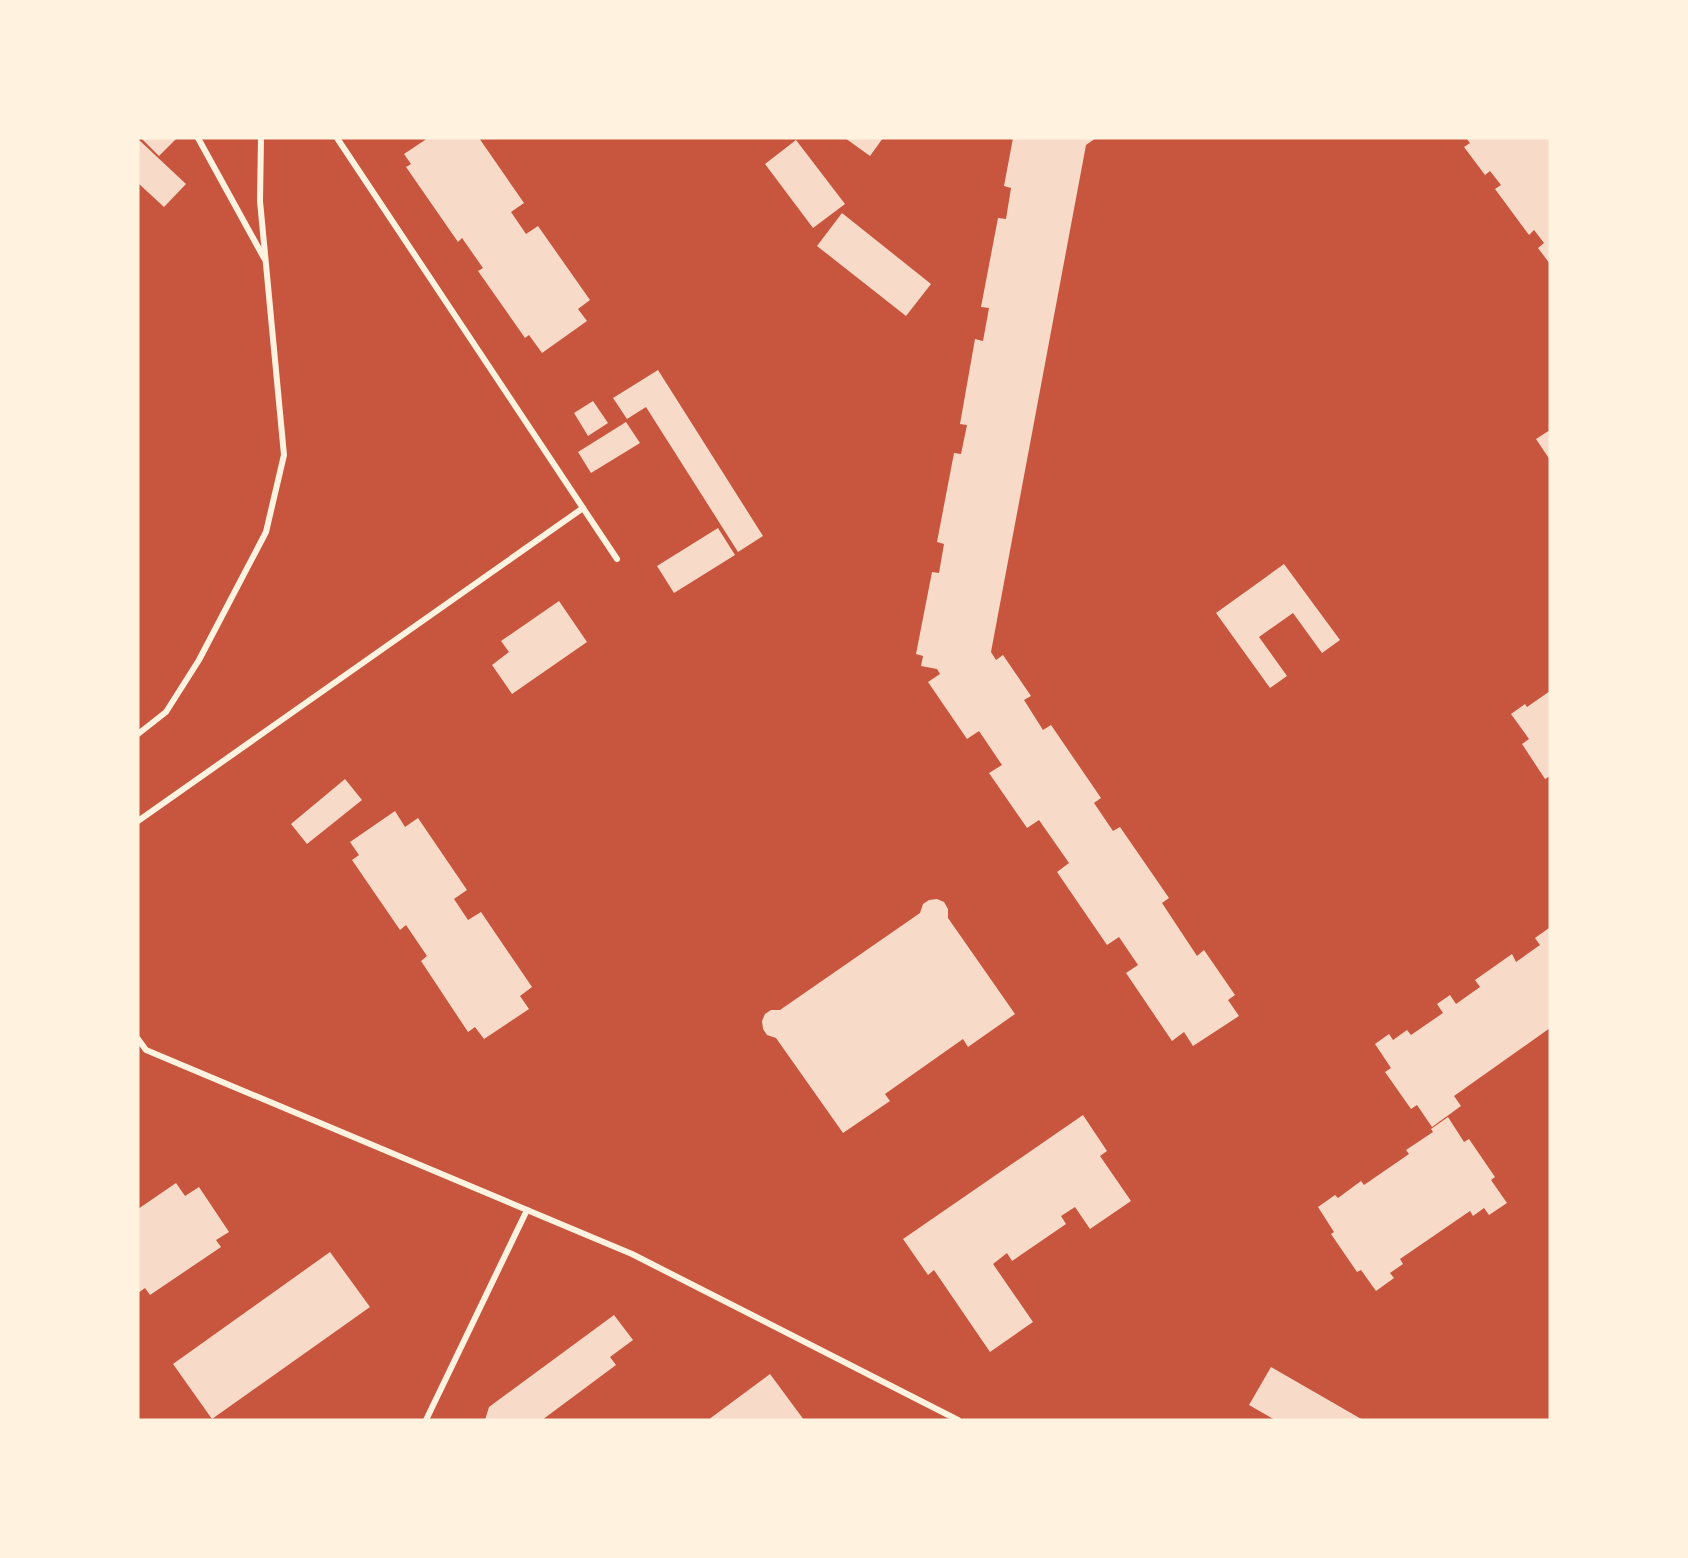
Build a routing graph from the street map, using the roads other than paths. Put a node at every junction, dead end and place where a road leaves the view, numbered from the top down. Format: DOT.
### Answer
graph roads {
  1 [pos="198,138"];
  2 [pos="261,138"];
  3 [pos="337,138"];
  4 [pos="266,262"];
  5 [pos="583,508"];
  6 [pos="617,559"];
  7 [pos="138,734"];
  8 [pos="138,821"];
  9 [pos="138,1039"];
  10 [pos="527,1210"];
  11 [pos="426,1420"];
  12 [pos="958,1420"];
  1 -- 4 [label="street"];
  2 -- 4 [label="street"];
  3 -- 5 [label="street"];
  4 -- 7 [label="street"];
  5 -- 6 [label="street"];
  5 -- 8 [label="street"];
  9 -- 10 [label="street"];
  10 -- 11 [label="street"];
  10 -- 12 [label="street"];
}
